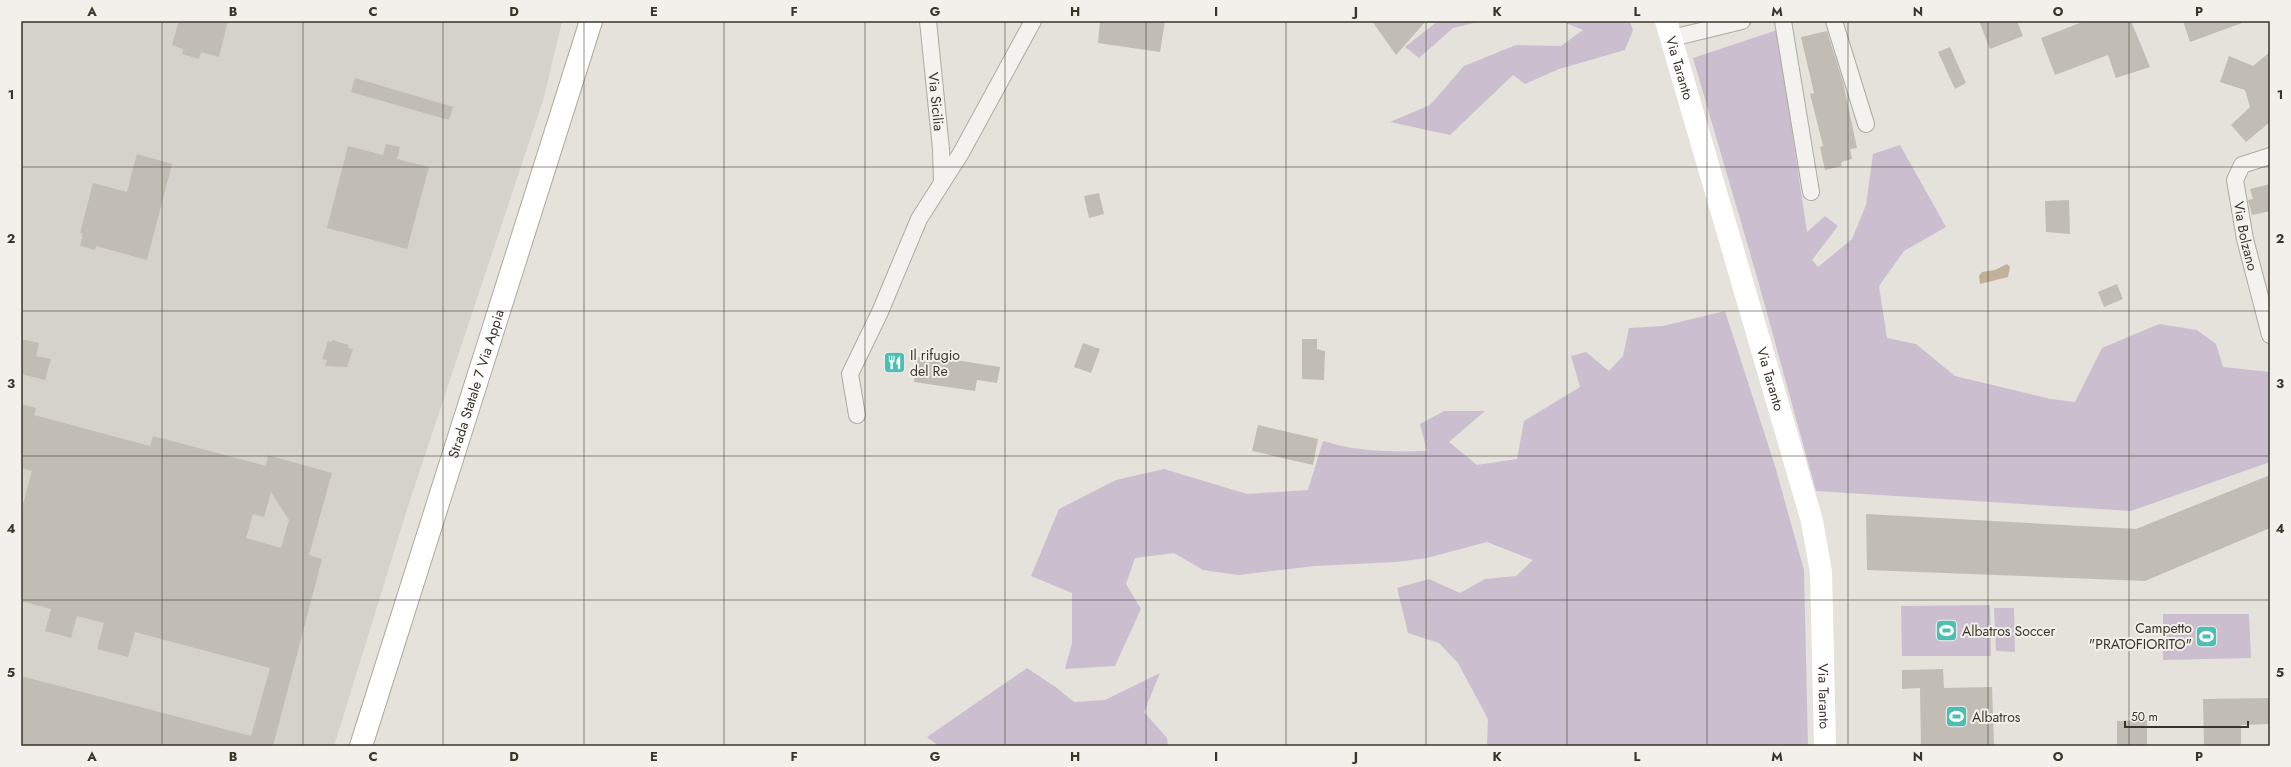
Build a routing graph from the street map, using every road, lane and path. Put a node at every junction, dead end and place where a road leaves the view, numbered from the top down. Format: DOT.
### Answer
graph roads {
  1 [pos="591,21"];
  2 [pos="928,21"];
  3 [pos="1033,21"];
  4 [pos="1742,21"];
  5 [pos="1783,21"];
  6 [pos="1834,21"];
  7 [pos="1669,30"];
  8 [pos="1866,124"];
  9 [pos="2270,156"];
  10 [pos="942,183"];
  11 [pos="1811,192"];
  12 [pos="2270,335"];
  13 [pos="858,415"];
  14 [pos="362,746"];
  15 [pos="1825,746"];
  1 -- 14 [label="main road, Strada Statale 7 Via Appia"];
  2 -- 10 [label="street, Via Sicilia"];
  3 -- 10 [label="street"];
  4 -- 7 [label="street"];
  5 -- 11 [label="street"];
  6 -- 8 [label="street"];
  7 -- 15 [label="main road, Via Taranto"];
  9 -- 12 [label="street, Via Bolzano"];
  10 -- 13 [label="street"];
}
